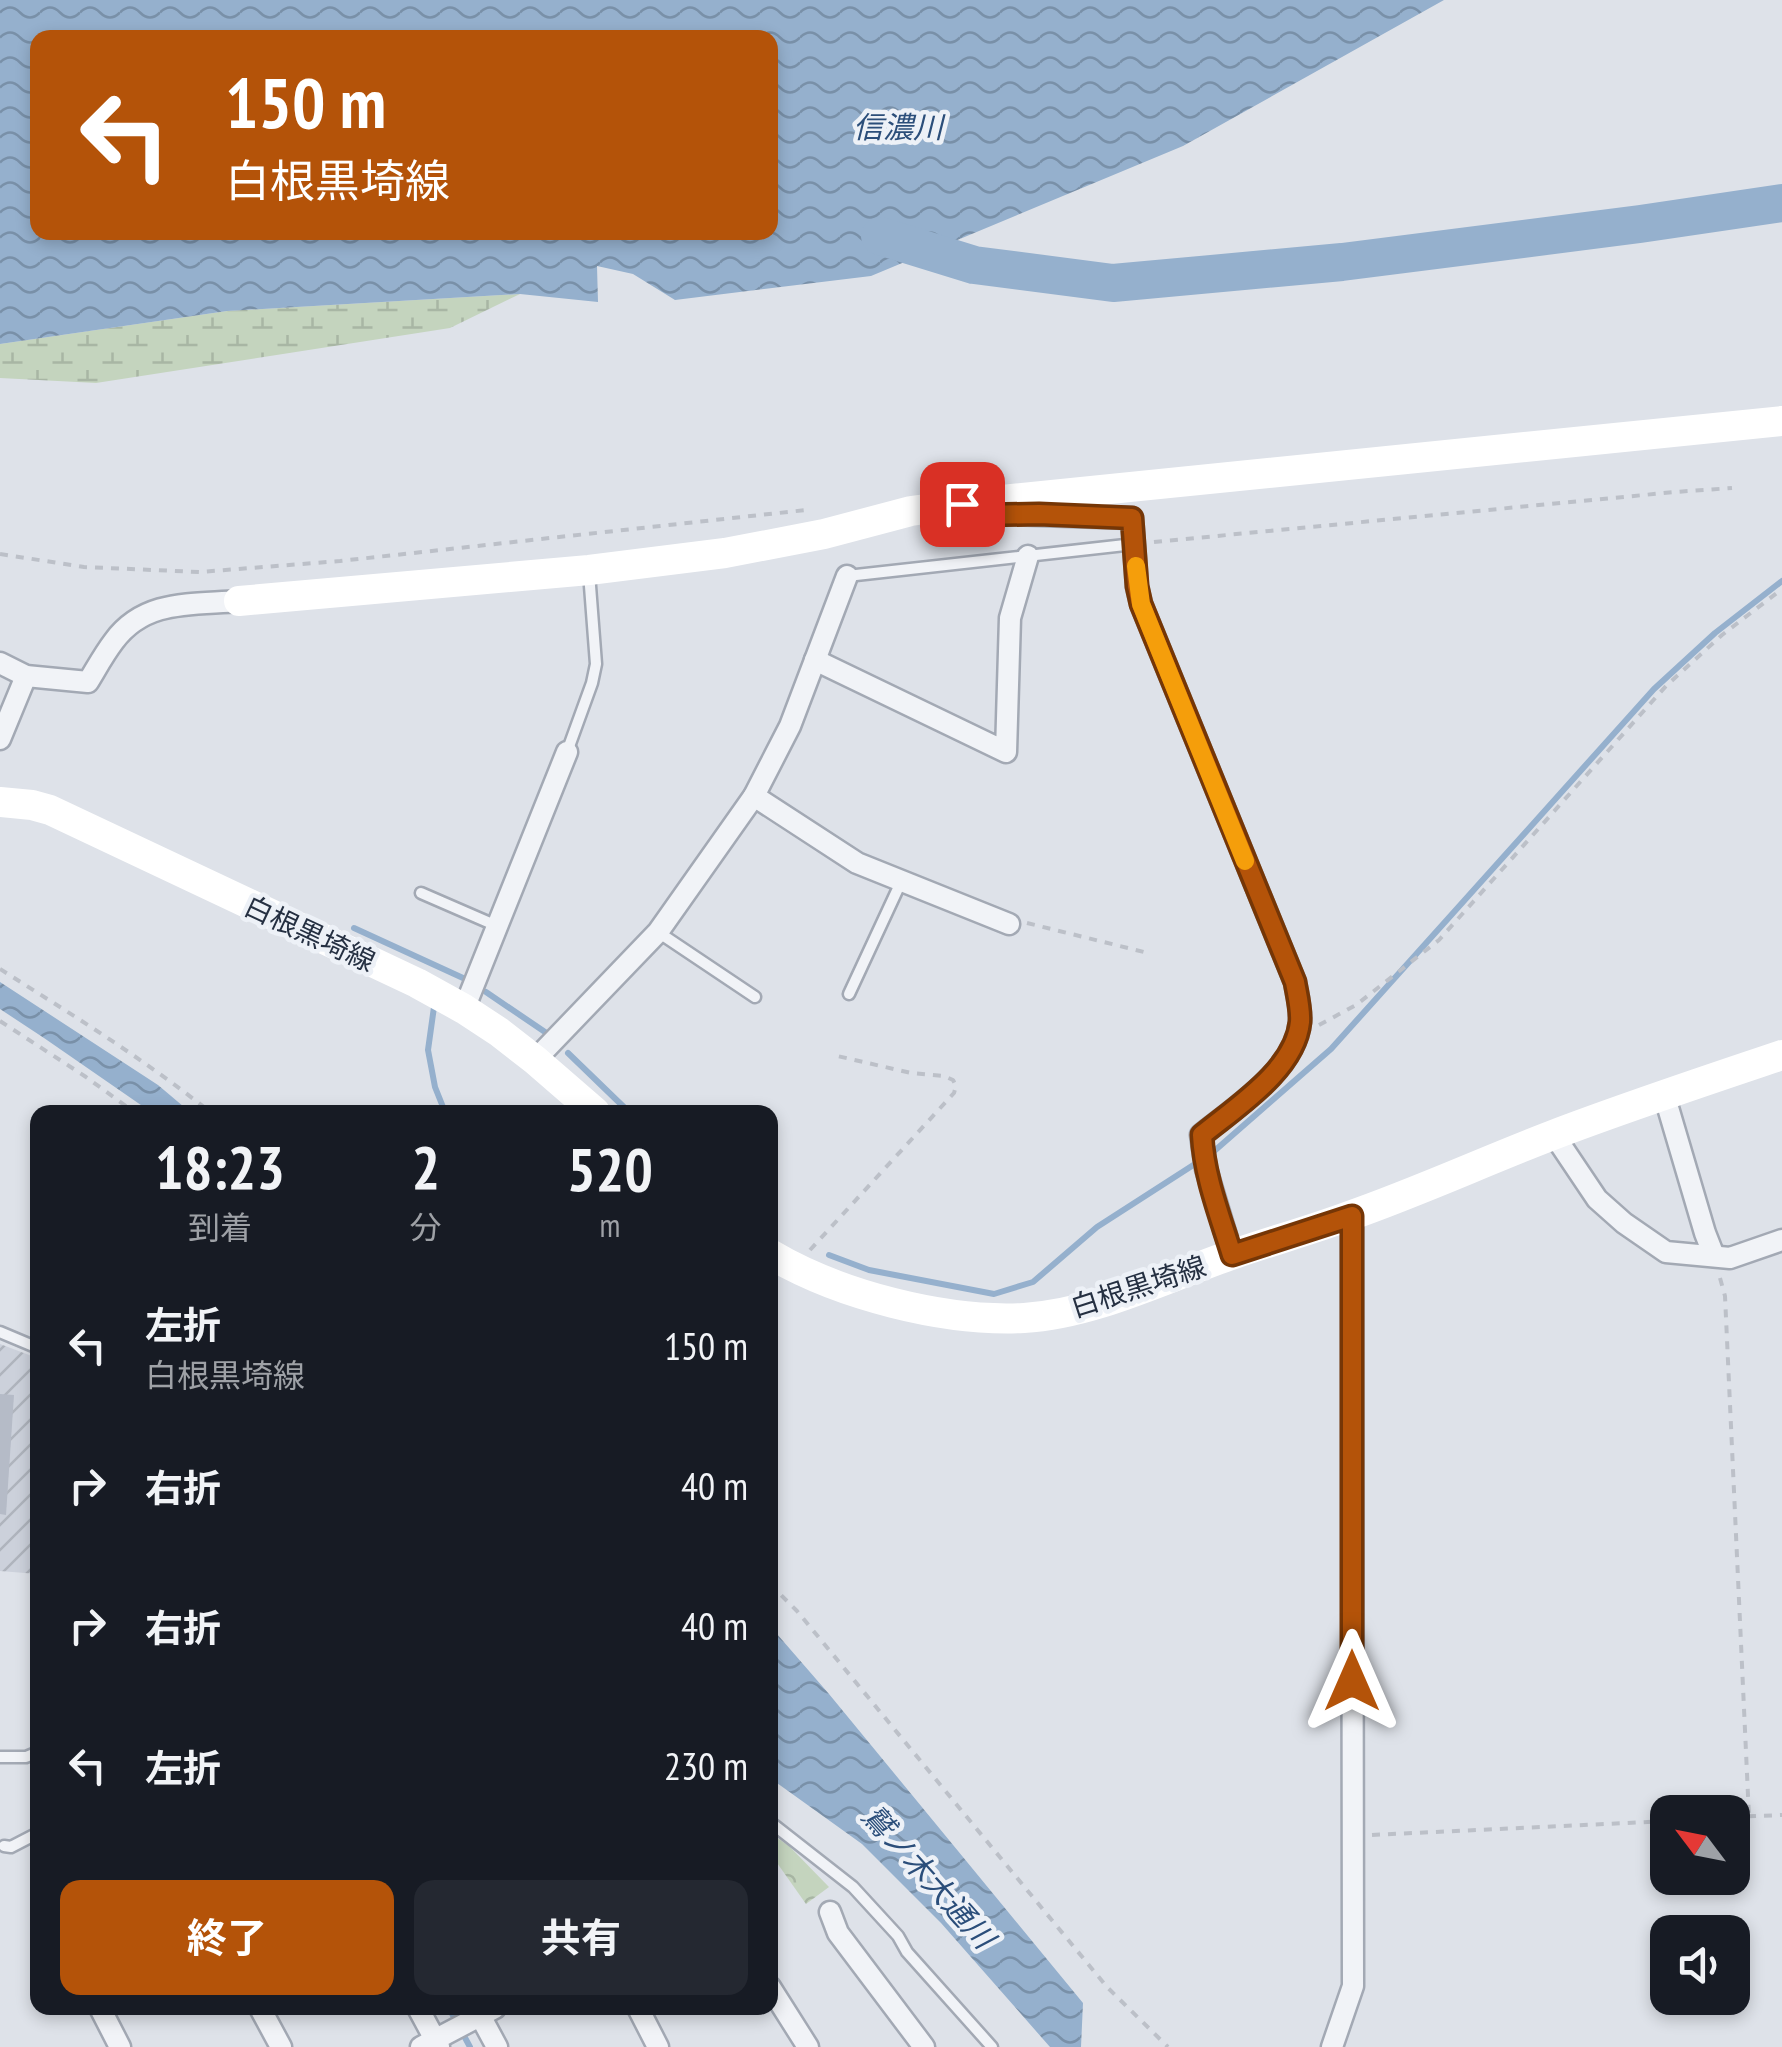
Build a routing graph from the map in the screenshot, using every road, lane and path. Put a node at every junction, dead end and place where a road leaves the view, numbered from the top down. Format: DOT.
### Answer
graph roads {
  1 [pos="1782,421"];
  2 [pos="1732,488"];
  3 [pos="962,504"];
  4 [pos="811,510"];
  5 [pos="1134,544"];
  6 [pos="0,554"];
  7 [pos="1028,556"];
  8 [pos="589,570"];
  9 [pos="847,576"];
  10 [pos="1782,589"];
  11 [pos="239,601"];
  12 [pos="815,660"];
  13 [pos="0,663"];
  14 [pos="26,676"];
  15 [pos="0,739"];
  16 [pos="567,752"];
  17 [pos="754,796"];
  18 [pos="0,802"];
  19 [pos="901,881"];
  20 [pos="421,892"];
  21 [pos="1009,924"];
  22 [pos="497,926"];
  23 [pos="658,932"];
  24 [pos="1144,952"];
  25 [pos="0,968"];
  26 [pos="850,994"];
  27 [pos="755,997"];
  28 [pos="464,1009"];
  29 [pos="0,1021"];
  30 [pos="1300,1023"];
  31 [pos="1782,1055"];
  32 [pos="833,1056"];
  33 [pos="536,1060"];
  34 [pos="1664,1094"];
  35 [pos="125,1105"];
  36 [pos="201,1105"];
  37 [pos="587,1105"];
  38 [pos="1554,1135"];
  39 [pos="1352,1216"];
  40 [pos="1782,1240"];
  41 [pos="1232,1255"];
  42 [pos="1714,1256"];
  43 [pos="782,1261"];
  44 [pos="0,1332"];
  45 [pos="30,1345"];
  46 [pos="778,1592"];
  47 [pos="30,1755"];
  48 [pos="0,1757"];
  49 [pos="1748,1795"];
  50 [pos="1782,1814"];
  51 [pos="1750,1816"];
  52 [pos="1650,1821"];
  53 [pos="778,1828"];
  54 [pos="1352,1836"];
  55 [pos="30,1837"];
  56 [pos="4,1846"];
  57 [pos="830,1912"];
  58 [pos="778,2000"];
  59 [pos="103,2015"];
  60 [pos="264,2015"];
  61 [pos="421,2015"];
  62 [pos="477,2015"];
  63 [pos="486,2015"];
  64 [pos="642,2015"];
  65 [pos="116,2045"];
  66 [pos="432,2045"];
  67 [pos="281,2047"];
  68 [pos="496,2047"];
  69 [pos="658,2047"];
  70 [pos="808,2047"];
  71 [pos="924,2047"];
  72 [pos="992,2047"];
  73 [pos="1168,2047"];
  74 [pos="1332,2047"];
  1 -- 3 [label="main road"];
  2 -- 5 [label="path"];
  3 -- 5 [label="street"];
  3 -- 8 [label="main road"];
  4 -- 6 [label="path"];
  5 -- 7 [label="lane"];
  5 -- 30 [label="street"];
  7 -- 9 [label="lane"];
  7 -- 12 [label="street"];
  8 -- 11 [label="main road"];
  8 -- 16 [label="lane"];
  9 -- 12 [label="street"];
  10 -- 30 [label="path"];
  11 -- 14 [label="street"];
  12 -- 17 [label="street"];
  13 -- 14 [label="street"];
  14 -- 15 [label="street"];
  16 -- 22 [label="street"];
  17 -- 19 [label="street"];
  17 -- 23 [label="street"];
  18 -- 28 [label="main road, 白根黒埼線"];
  19 -- 21 [label="street"];
  19 -- 26 [label="lane"];
  20 -- 22 [label="lane"];
  21 -- 24 [label="path"];
  22 -- 28 [label="street"];
  23 -- 27 [label="lane"];
  23 -- 33 [label="street"];
  25 -- 36 [label="path"];
  28 -- 33 [label="main road, 白根黒埼線"];
  29 -- 35 [label="path"];
  30 -- 41 [label="street"];
  31 -- 34 [label="main road, 白根黒埼線"];
  32 -- 43 [label="path"];
  33 -- 37 [label="main road, 白根黒埼線"];
  34 -- 38 [label="main road, 白根黒埼線"];
  34 -- 42 [label="street"];
  38 -- 39 [label="main road, 白根黒埼線"];
  38 -- 42 [label="street"];
  39 -- 41 [label="main road, 白根黒埼線"];
  39 -- 54 [label="street"];
  40 -- 42 [label="street"];
  41 -- 43 [label="main road, 白根黒埼線"];
  42 -- 49 [label="path"];
  44 -- 45 [label="lane"];
  46 -- 73 [label="path"];
  47 -- 48 [label="lane"];
  50 -- 51 [label="path"];
  52 -- 54 [label="path"];
  53 -- 72 [label="lane"];
  54 -- 74 [label="street"];
  55 -- 56 [label="lane"];
  57 -- 71 [label="street"];
  58 -- 70 [label="street"];
  59 -- 65 [label="street"];
  60 -- 67 [label="street"];
  61 -- 66 [label="street"];
  62 -- 66 [label="street"];
  63 -- 68 [label="street"];
  64 -- 69 [label="street"];
}
